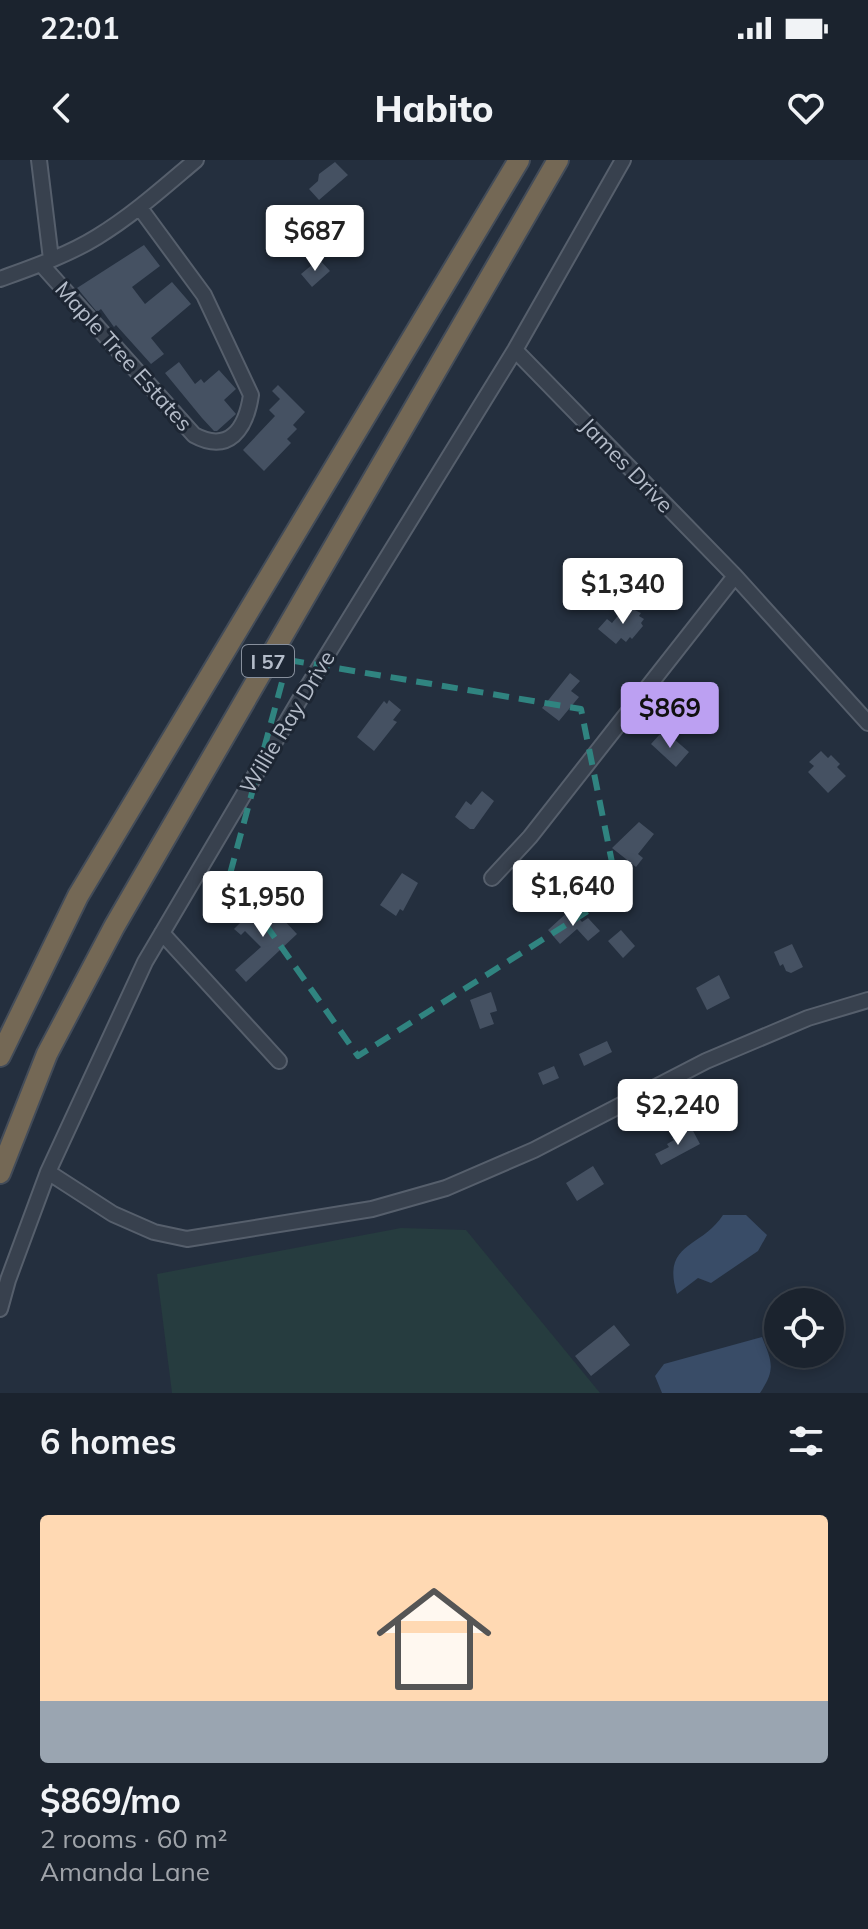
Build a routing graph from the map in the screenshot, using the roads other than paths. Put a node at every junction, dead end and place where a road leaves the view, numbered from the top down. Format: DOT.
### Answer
graph roads {
  1 [pos="39,160"];
  2 [pos="196,160"];
  3 [pos="519,160"];
  4 [pos="558,160"];
  5 [pos="623,160"];
  6 [pos="140,208"];
  7 [pos="46,262"];
  8 [pos="0,279"];
  9 [pos="515,350"];
  10 [pos="735,576"];
  11 [pos="868,723"];
  12 [pos="492,878"];
  13 [pos="162,933"];
  14 [pos="868,1000"];
  15 [pos="0,1056"];
  16 [pos="279,1061"];
  17 [pos="48,1172"];
  18 [pos="0,1173"];
  19 [pos="0,1309"];
  1 -- 7 [label="street"];
  2 -- 6 [label="street"];
  3 -- 15 [label="highway, I 57"];
  4 -- 18 [label="highway, I 57"];
  5 -- 9 [label="street, Willie Ray Drive"];
  6 -- 7 [label="street"];
  6 -- 7 [label="street, Maple Tree Estates"];
  7 -- 8 [label="street"];
  9 -- 10 [label="street, James Drive"];
  9 -- 13 [label="street, Willie Ray Drive"];
  10 -- 11 [label="street, James Drive"];
  10 -- 12 [label="street"];
  13 -- 16 [label="street"];
  13 -- 17 [label="street, Willie Ray Drive"];
  14 -- 17 [label="street"];
  17 -- 19 [label="street, Willie Ray Drive"];
}
